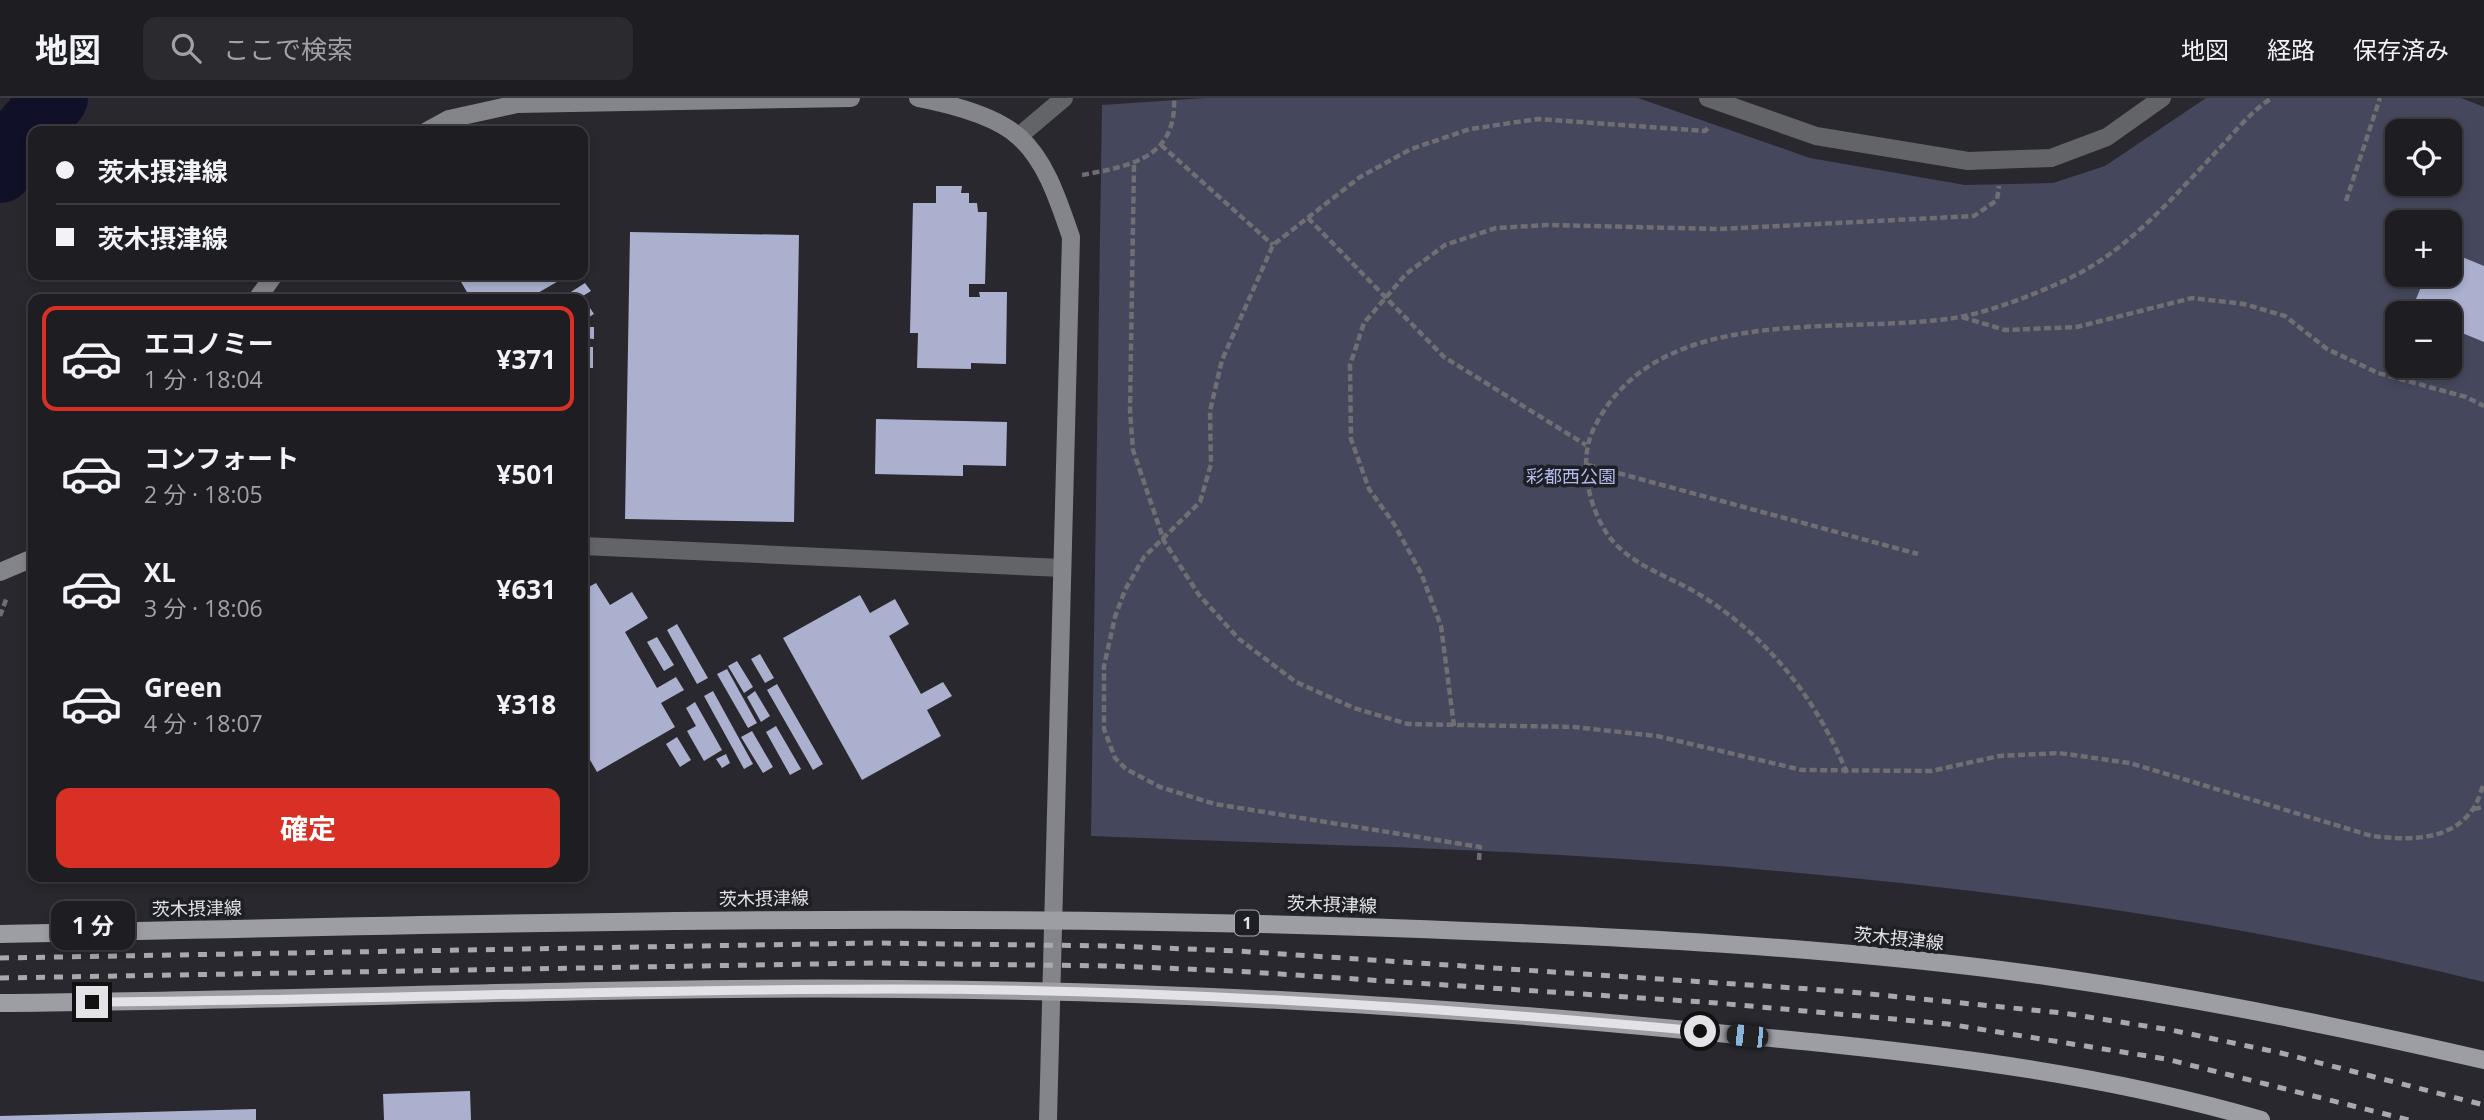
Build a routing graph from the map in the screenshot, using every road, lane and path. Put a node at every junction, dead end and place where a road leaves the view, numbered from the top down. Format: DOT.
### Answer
graph roads {
  1 [pos="852,98"];
  2 [pos="918,98"];
  3 [pos="1064,98"];
  4 [pos="1174,98"];
  5 [pos="2162,98"];
  6 [pos="2273,98"];
  7 [pos="2380,98"];
  8 [pos="1716,101"];
  9 [pos="436,126"];
  10 [pos="1019,136"];
  11 [pos="1161,145"];
  12 [pos="2005,160"];
  13 [pos="1134,165"];
  14 [pos="1082,175"];
  15 [pos="2346,201"];
  16 [pos="1308,218"];
  17 [pos="1273,245"];
  18 [pos="1382,297"];
  19 [pos="1960,317"];
  20 [pos="2484,407"];
  21 [pos="1586,445"];
  22 [pos="1588,465"];
  23 [pos="1164,541"];
  24 [pos="588,545"];
  25 [pos="1918,554"];
  26 [pos="28,560"];
  27 [pos="1062,568"];
  28 [pos="0,572"];
  29 [pos="1454,726"];
  30 [pos="1847,773"];
  31 [pos="2484,783"];
  32 [pos="2484,807"];
  33 [pos="2473,809"];
  34 [pos="1479,860"];
  35 [pos="0,933"];
  36 [pos="0,1003"];
  37 [pos="2484,1060"];
  38 [pos="1048,1120"];
  39 [pos="2261,1120"];
  1 -- 9 [label="street"];
  2 -- 10 [label="street"];
  3 -- 10 [label="street"];
  4 -- 11 [label="path"];
  5 -- 12 [label="street"];
  6 -- 19 [label="path"];
  7 -- 15 [label="path"];
  8 -- 12 [label="street"];
  8 -- 16 [label="path"];
  10 -- 27 [label="street"];
  11 -- 13 [label="path"];
  11 -- 17 [label="path"];
  12 -- 18 [label="path"];
  13 -- 14 [label="path"];
  13 -- 23 [label="path"];
  16 -- 17 [label="path"];
  16 -- 18 [label="path"];
  17 -- 23 [label="path"];
  18 -- 21 [label="path"];
  18 -- 29 [label="path"];
  19 -- 20 [label="path"];
  19 -- 21 [label="path"];
  21 -- 22 [label="path"];
  22 -- 25 [label="path"];
  22 -- 30 [label="path"];
  23 -- 29 [label="path"];
  23 -- 34 [label="path"];
  24 -- 27 [label="street"];
  26 -- 28 [label="street"];
  27 -- 38 [label="street"];
  29 -- 30 [label="path"];
  30 -- 33 [label="path"];
  31 -- 33 [label="path"];
  32 -- 33 [label="path"];
  35 -- 37 [label="main road, 茨木摂津線 / 1"];
  36 -- 39 [label="main road"];
}
